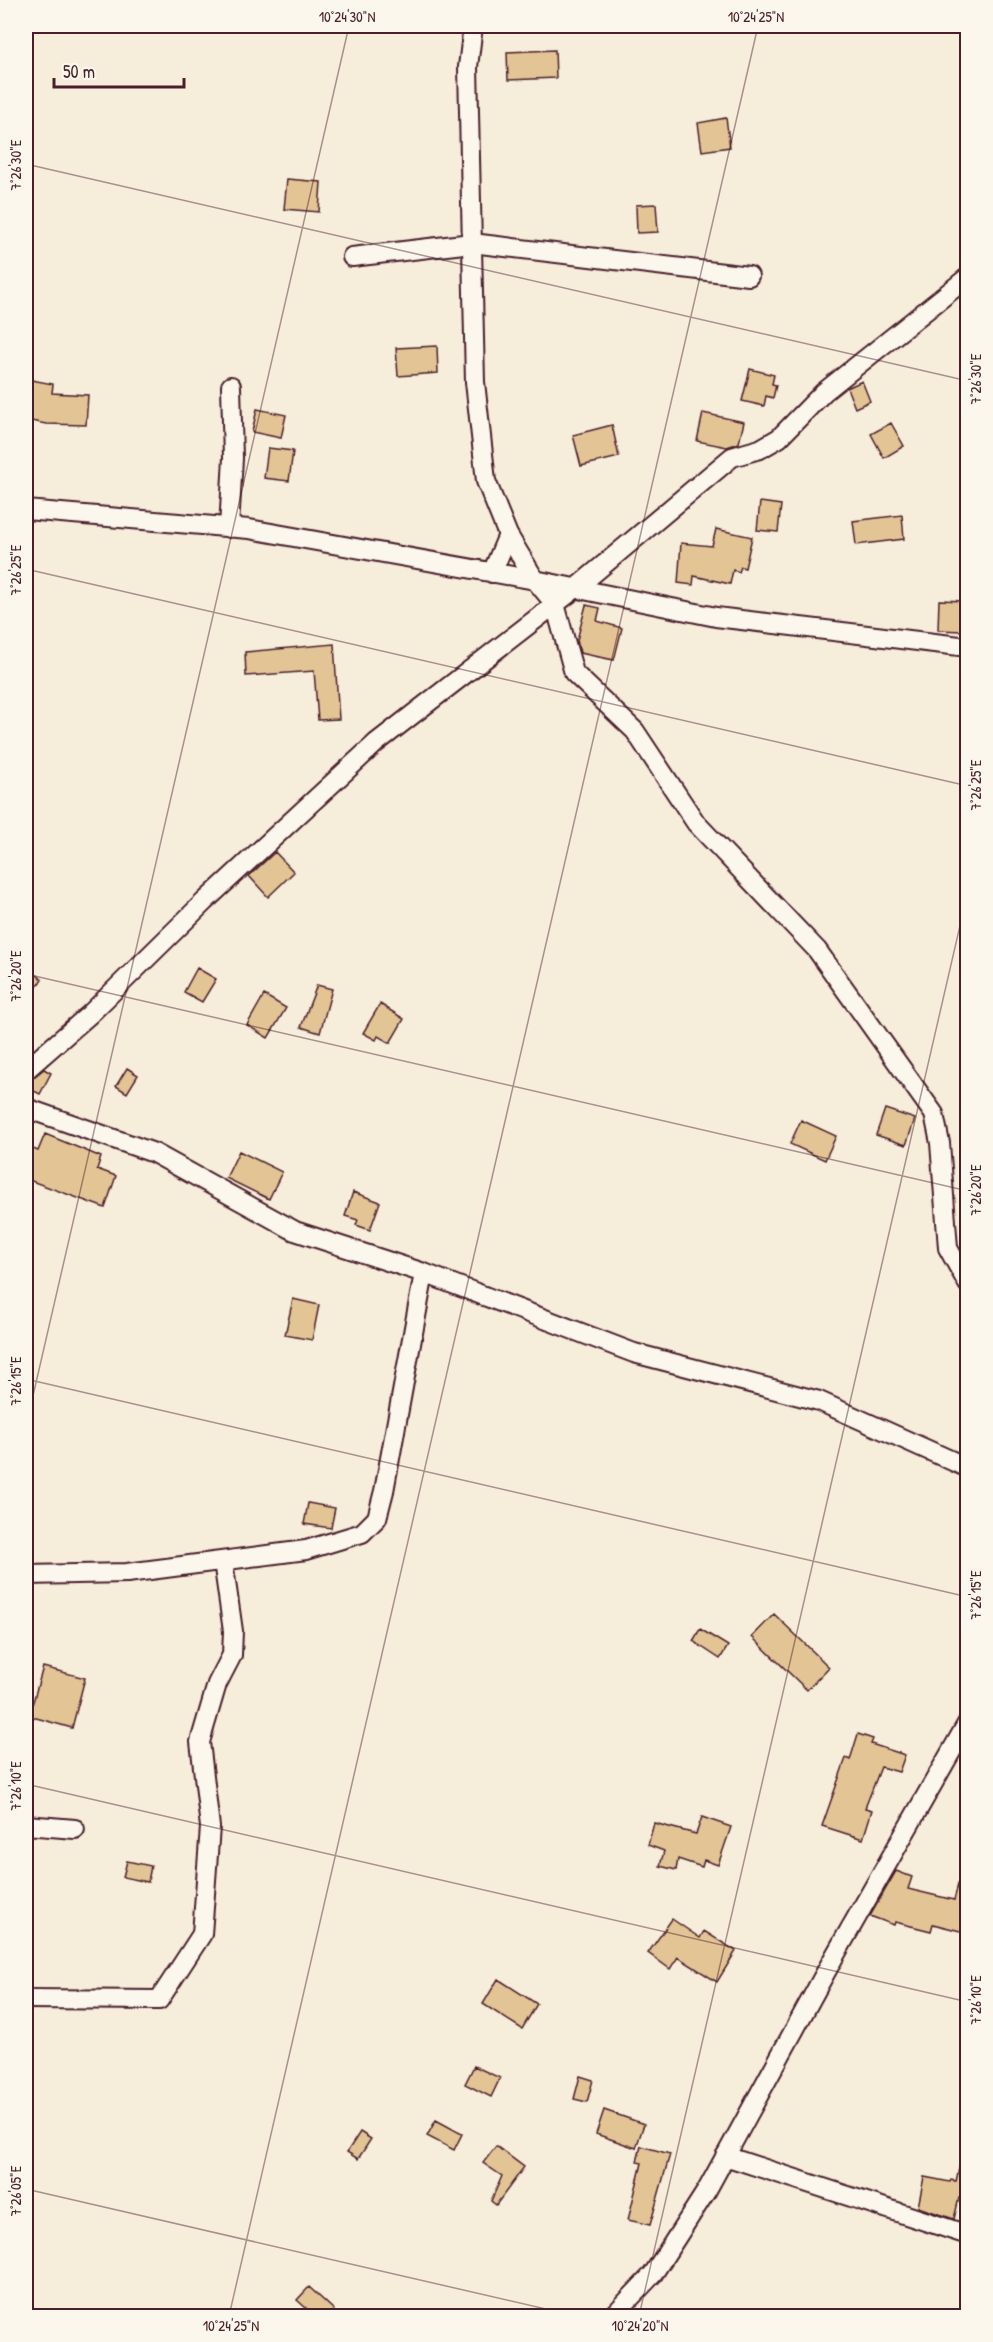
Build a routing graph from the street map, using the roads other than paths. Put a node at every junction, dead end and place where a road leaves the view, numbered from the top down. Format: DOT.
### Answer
graph roads {
  1 [pos="473,26"];
  2 [pos="472,243"];
  3 [pos="352,257"];
  4 [pos="749,276"];
  5 [pos="968,277"];
  6 [pos="231,386"];
  7 [pos="26,510"];
  8 [pos="229,528"];
  9 [pos="508,535"];
  10 [pos="492,573"];
  11 [pos="535,580"];
  12 [pos="576,588"];
  13 [pos="555,604"];
  14 [pos="968,646"];
  15 [pos="26,1070"];
  16 [pos="26,1108"];
  17 [pos="424,1273"];
  18 [pos="968,1284"];
  19 [pos="968,1468"];
  20 [pos="223,1561"];
  21 [pos="26,1575"];
  22 [pos="968,1722"];
  23 [pos="26,1825"];
  24 [pos="75,1829"];
  25 [pos="26,1999"];
  26 [pos="725,2156"];
  27 [pos="968,2235"];
  28 [pos="613,2316"];
  1 -- 2 [label="street"];
  2 -- 3 [label="street"];
  2 -- 4 [label="street"];
  2 -- 9 [label="street"];
  5 -- 12 [label="street"];
  6 -- 8 [label="street"];
  7 -- 8 [label="street"];
  8 -- 10 [label="street"];
  9 -- 10 [label="street"];
  9 -- 11 [label="street"];
  10 -- 11 [label="street"];
  11 -- 12 [label="street"];
  11 -- 13 [label="street"];
  12 -- 13 [label="street"];
  12 -- 14 [label="street"];
  13 -- 15 [label="street"];
  13 -- 18 [label="street"];
  16 -- 17 [label="street"];
  17 -- 19 [label="street"];
  17 -- 20 [label="street"];
  20 -- 21 [label="street"];
  20 -- 25 [label="street"];
  22 -- 26 [label="street"];
  23 -- 24 [label="street"];
  26 -- 27 [label="street"];
  26 -- 28 [label="street"];
}
